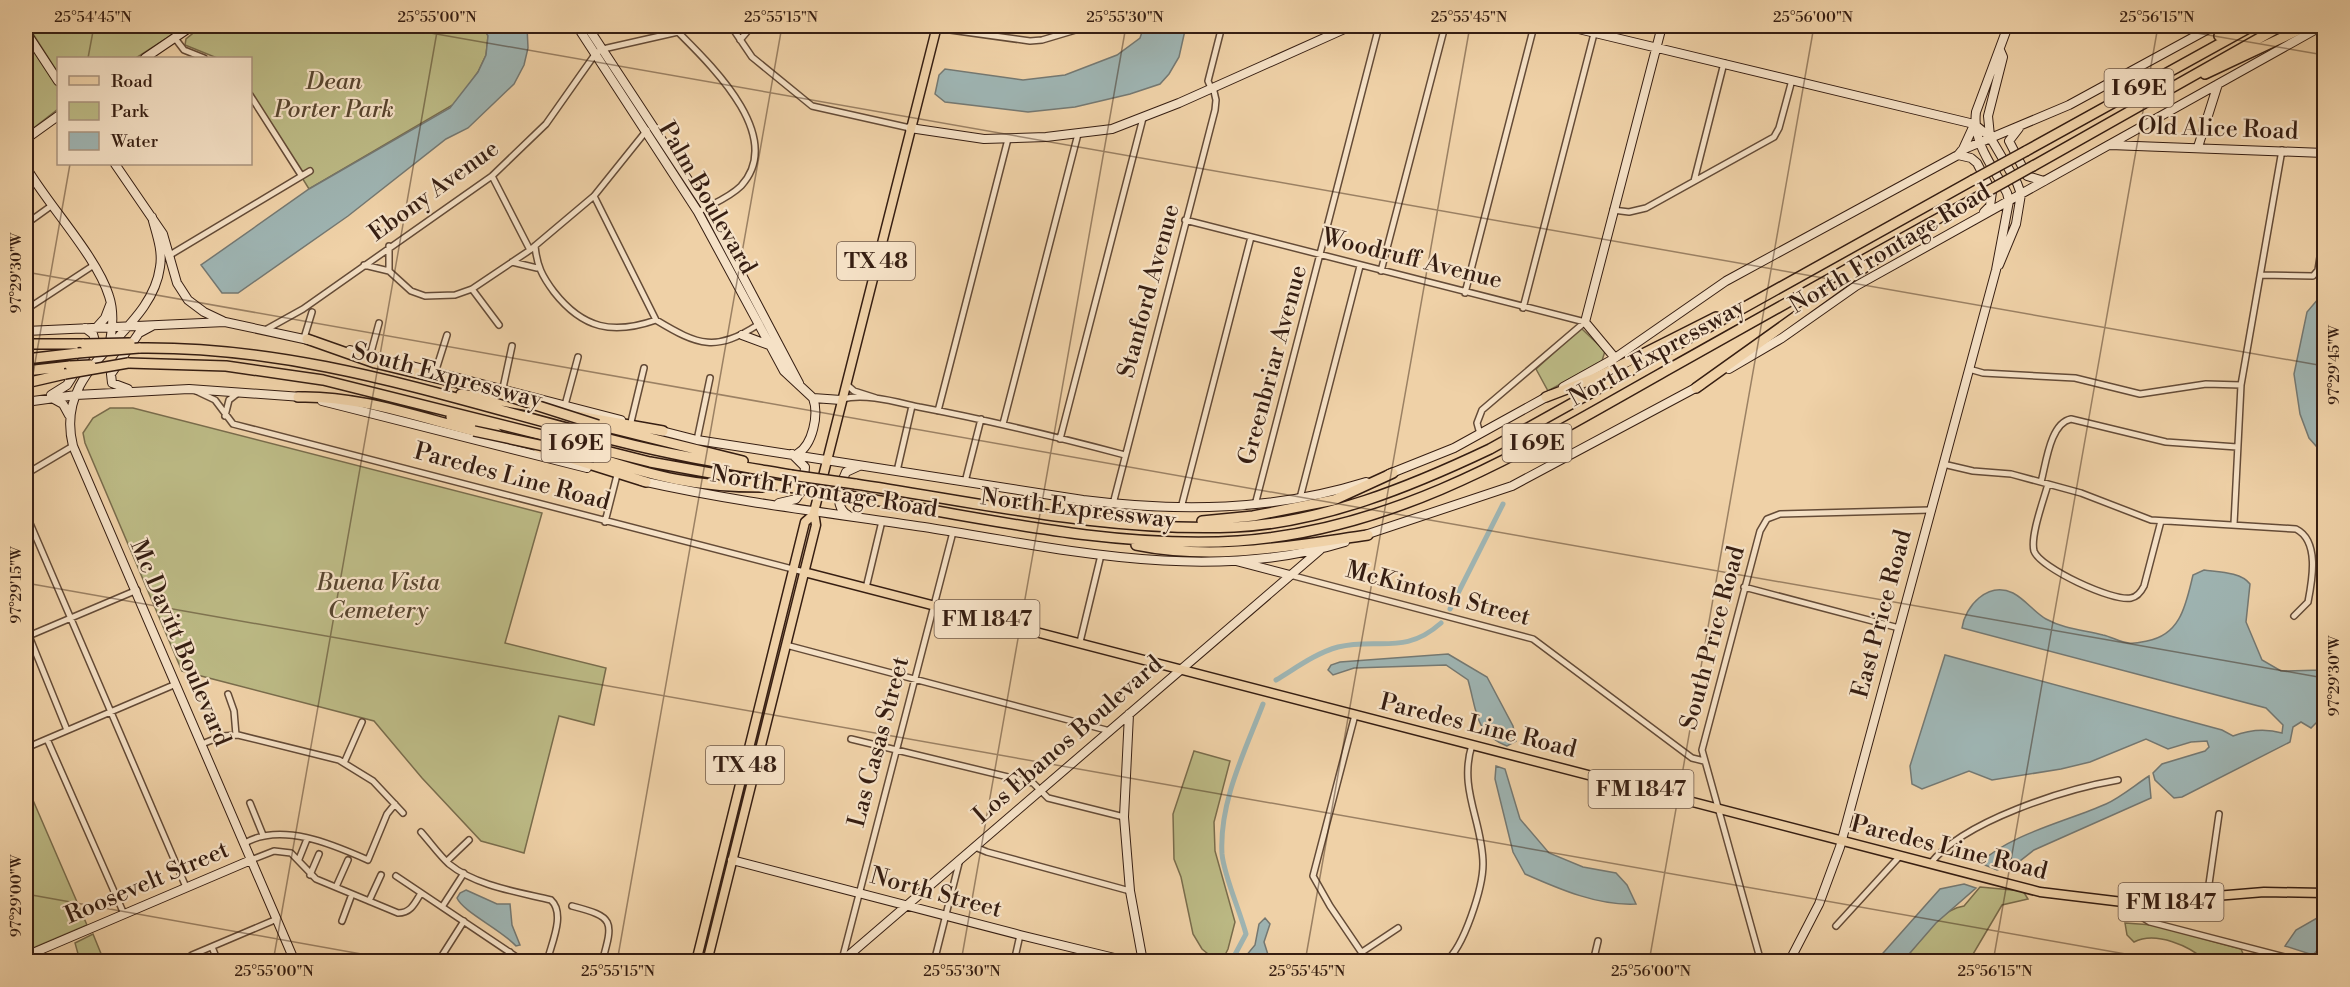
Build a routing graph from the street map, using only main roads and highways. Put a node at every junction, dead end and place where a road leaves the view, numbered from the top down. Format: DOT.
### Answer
graph roads {
  1 [pos="192,26"];
  2 [pos="577,26"];
  3 [pos="587,26"];
  4 [pos="1351,26"];
  5 [pos="1566,26"];
  6 [pos="1662,26"];
  7 [pos="2008,26"];
  8 [pos="2214,26"];
  9 [pos="2238,26"];
  10 [pos="2252,26"];
  11 [pos="2282,26"];
  12 [pos="2307,26"];
  13 [pos="2322,26"];
  14 [pos="937,27"];
  15 [pos="1595,29"];
  16 [pos="26,32"];
  17 [pos="1656,47"];
  18 [pos="2000,50"];
  19 [pos="600,51"];
  20 [pos="146,57"];
  21 [pos="2165,74"];
  22 [pos="57,79"];
  23 [pos="2218,84"];
  24 [pos="2167,89"];
  25 [pos="57,117"];
  26 [pos="2024,123"];
  27 [pos="1974,124"];
  28 [pos="649,128"];
  29 [pos="910,128"];
  30 [pos="1990,137"];
  31 [pos="26,138"];
  32 [pos="1979,143"];
  33 [pos="2109,145"];
  34 [pos="2198,147"];
  35 [pos="1960,153"];
  36 [pos="2325,153"];
  37 [pos="116,165"];
  38 [pos="26,167"];
  39 [pos="2044,181"];
  40 [pos="2036,187"];
  41 [pos="2021,195"];
  42 [pos="2009,201"];
  43 [pos="152,217"];
  44 [pos="1980,218"];
  45 [pos="2016,224"];
  46 [pos="1921,228"];
  47 [pos="1996,270"];
  48 [pos="1792,282"];
  49 [pos="111,304"];
  50 [pos="225,322"];
  51 [pos="129,324"];
  52 [pos="159,324"];
  53 [pos="113,326"];
  54 [pos="97,327"];
  55 [pos="85,328"];
  56 [pos="26,331"];
  57 [pos="742,335"];
  58 [pos="305,339"];
  59 [pos="110,343"];
  60 [pos="26,344"];
  61 [pos="140,345"];
  62 [pos="770,346"];
  63 [pos="1615,358"];
  64 [pos="26,359"];
  65 [pos="67,370"];
  66 [pos="26,371"];
  67 [pos="387,380"];
  68 [pos="26,383"];
  69 [pos="1696,388"];
  70 [pos="366,389"];
  71 [pos="499,390"];
  72 [pos="802,390"];
  73 [pos="137,391"];
  74 [pos="76,395"];
  75 [pos="298,397"];
  76 [pos="1546,397"];
  77 [pos="42,398"];
  78 [pos="51,398"];
  79 [pos="813,398"];
  80 [pos="841,400"];
  81 [pos="26,402"];
  82 [pos="69,415"];
  83 [pos="663,431"];
  84 [pos="794,454"];
  85 [pos="827,459"];
  86 [pos="867,466"];
  87 [pos="1393,473"];
  88 [pos="791,475"];
  89 [pos="646,482"];
  90 [pos="855,484"];
  91 [pos="788,487"];
  92 [pos="768,504"];
  93 [pos="813,513"];
  94 [pos="852,517"];
  95 [pos="1146,525"];
  96 [pos="1048,528"];
  97 [pos="1368,535"];
  98 [pos="1321,549"];
  99 [pos="1233,560"];
  100 [pos="804,572"];
  101 [pos="1290,575"];
  102 [pos="1180,670"];
  103 [pos="1129,714"];
  104 [pos="741,782"];
  105 [pos="1841,841"];
  106 [pos="251,860"];
  107 [pos="732,860"];
  108 [pos="721,863"];
  109 [pos="2325,893"];
  110 [pos="907,905"];
  111 [pos="712,943"];
  112 [pos="26,956"];
  113 [pos="1094,957"];
  114 [pos="842,961"];
  115 [pos="295,962"];
  116 [pos="696,962"];
  117 [pos="707,962"];
  118 [pos="1131,962"];
  119 [pos="1143,962"];
  120 [pos="1789,962"];
  1 -- 20 [label="main road"];
  2 -- 19 [label="main road, Palm Boulevard"];
  3 -- 19 [label="main road, Palm Boulevard"];
  4 -- 29 [label="main road"];
  5 -- 15 [label="main road"];
  6 -- 17 [label="main road"];
  7 -- 18 [label="main road"];
  8 -- 26 [label="main road, North Expressway"];
  9 -- 21 [label="highway"];
  10 -- 21 [label="highway, North Expressway / I 69E"];
  11 -- 24 [label="highway, North Expressway / I 69E"];
  12 -- 24 [label="highway"];
  13 -- 23 [label="main road, North Frontage Road"];
  14 -- 29 [label="main road, TX 48"];
  15 -- 17 [label="main road"];
  16 -- 22 [label="main road"];
  17 -- 27 [label="main road"];
  17 -- 63 [label="main road"];
  18 -- 27 [label="main road"];
  18 -- 30 [label="main road"];
  19 -- 28 [label="main road, Palm Boulevard"];
  21 -- 48 [label="highway, North Expressway / I 69E, bridge"];
  23 -- 33 [label="main road, North Frontage Road"];
  23 -- 34 [label="main road"];
  24 -- 46 [label="highway, North Expressway / I 69E, bridge"];
  25 -- 31 [label="main road"];
  26 -- 30 [label="main road, North Expressway"];
  26 -- 39 [label="main road"];
  27 -- 30 [label="main road"];
  27 -- 32 [label="main road"];
  27 -- 35 [label="main road"];
  28 -- 62 [label="main road, Palm Boulevard"];
  28 -- 72 [label="main road, Palm Boulevard"];
  29 -- 80 [label="main road, TX 48"];
  30 -- 32 [label="main road, North Expressway"];
  30 -- 41 [label="main road"];
  32 -- 35 [label="main road, North Expressway"];
  32 -- 42 [label="main road"];
  33 -- 34 [label="main road, Old Alice Road"];
  33 -- 39 [label="main road, North Frontage Road"];
  34 -- 36 [label="main road, Old Alice Road"];
  35 -- 44 [label="main road"];
  35 -- 63 [label="main road, North Expressway"];
  37 -- 43 [label="main road"];
  38 -- 49 [label="main road"];
  39 -- 40 [label="main road, North Frontage Road"];
  40 -- 41 [label="main road, North Frontage Road"];
  40 -- 45 [label="main road"];
  41 -- 42 [label="main road, North Frontage Road"];
  41 -- 45 [label="main road, East Price Road"];
  42 -- 44 [label="main road, North Frontage Road"];
  42 -- 47 [label="main road, East Price Road"];
  43 -- 50 [label="main road"];
  43 -- 51 [label="main road, Mc Davitt Boulevard"];
  44 -- 69 [label="main road, North Frontage Road"];
  45 -- 47 [label="main road, East Price Road"];
  46 -- 69 [label="highway"];
  46 -- 96 [label="highway, North Expressway / I 69E"];
  47 -- 105 [label="main road, East Price Road"];
  48 -- 76 [label="highway"];
  48 -- 95 [label="highway, North Expressway / I 69E"];
  49 -- 53 [label="main road"];
  49 -- 54 [label="main road"];
  50 -- 52 [label="main road, South Expressway"];
  50 -- 58 [label="main road, South Expressway"];
  51 -- 52 [label="main road, South Expressway"];
  51 -- 53 [label="main road, South Expressway"];
  51 -- 59 [label="main road, Mc Davitt Boulevard"];
  52 -- 73 [label="main road"];
  53 -- 54 [label="main road, South Expressway"];
  53 -- 59 [label="main road"];
  54 -- 55 [label="main road, South Expressway"];
  55 -- 56 [label="main road, South Expressway"];
  55 -- 77 [label="main road"];
  57 -- 62 [label="main road"];
  58 -- 71 [label="main road, South Expressway"];
  58 -- 71 [label="highway"];
  59 -- 74 [label="main road, Mc Davitt Boulevard"];
  60 -- 61 [label="highway, bridge"];
  61 -- 64 [label="highway, South Expressway / I 69E, bridge"];
  61 -- 67 [label="highway, South Expressway / I 69E"];
  62 -- 72 [label="main road, Palm Boulevard"];
  63 -- 76 [label="main road, North Expressway"];
  65 -- 66 [label="highway, South Expressway / I 69E"];
  65 -- 68 [label="highway"];
  65 -- 70 [label="highway, South Expressway / I 69E, bridge"];
  67 -- 83 [label="highway"];
  67 -- 88 [label="highway, South Expressway / I 69E"];
  69 -- 97 [label="main road, North Frontage Road"];
  70 -- 89 [label="highway"];
  70 -- 91 [label="highway, South Expressway / I 69E"];
  71 -- 83 [label="main road, South Expressway"];
  71 -- 88 [label="highway, bridge"];
  72 -- 79 [label="main road, Palm Boulevard"];
  73 -- 74 [label="main road, North Frontage Road"];
  73 -- 75 [label="main road, North Frontage Road"];
  74 -- 78 [label="main road, North Frontage Road"];
  74 -- 82 [label="main road, Mc Davitt Boulevard"];
  75 -- 89 [label="main road, North Frontage Road"];
  75 -- 91 [label="highway, bridge"];
  76 -- 87 [label="main road, North Expressway"];
  77 -- 78 [label="main road, North Frontage Road"];
  77 -- 81 [label="main road, North Frontage Road"];
  78 -- 82 [label="main road"];
  79 -- 80 [label="main road"];
  79 -- 84 [label="main road"];
  80 -- 85 [label="main road, TX 48"];
  82 -- 106 [label="main road, Mc Davitt Boulevard"];
  83 -- 84 [label="main road, South Expressway"];
  84 -- 85 [label="main road, South Expressway"];
  84 -- 92 [label="main road"];
  85 -- 86 [label="main road, North Expressway"];
  85 -- 93 [label="main road, TX 48"];
  86 -- 87 [label="main road, North Expressway"];
  86 -- 94 [label="main road"];
  87 -- 95 [label="highway"];
  88 -- 90 [label="highway, South Expressway / I 69E, bridge"];
  89 -- 92 [label="main road, North Frontage Road"];
  90 -- 95 [label="highway, North Expressway / I 69E"];
  91 -- 96 [label="highway, North Expressway / I 69E, bridge"];
  92 -- 93 [label="main road, North Frontage Road"];
  93 -- 94 [label="main road, North Frontage Road"];
  93 -- 100 [label="main road, TX 48"];
  93 -- 104 [label="main road, TX 48"];
  94 -- 99 [label="main road, North Frontage Road"];
  96 -- 97 [label="highway"];
  97 -- 98 [label="main road, North Frontage Road"];
  98 -- 99 [label="main road, North Frontage Road"];
  98 -- 101 [label="main road, Los Ebanos Boulevard"];
  99 -- 101 [label="main road, McKintosh Street"];
  100 -- 102 [label="main road, Paredes Line Road / FM 1847"];
  100 -- 107 [label="main road, TX 48"];
  101 -- 102 [label="main road, Los Ebanos Boulevard"];
  102 -- 103 [label="main road, Los Ebanos Boulevard"];
  102 -- 105 [label="main road, Paredes Line Road / FM 1847"];
  103 -- 110 [label="main road, Los Ebanos Boulevard"];
  103 -- 119 [label="main road"];
  104 -- 107 [label="main road"];
  104 -- 108 [label="main road, TX 48"];
  105 -- 109 [label="main road, Paredes Line Road / FM 1847"];
  105 -- 120 [label="main road, East Price Road"];
  106 -- 112 [label="main road, Roosevelt Street"];
  106 -- 115 [label="main road, Mc Davitt Boulevard"];
  107 -- 110 [label="main road, North Street"];
  107 -- 111 [label="main road, TX 48"];
  108 -- 111 [label="main road"];
  108 -- 116 [label="main road, TX 48"];
  110 -- 113 [label="main road, North Street"];
  110 -- 114 [label="main road, Los Ebanos Boulevard"];
  111 -- 117 [label="main road, TX 48"];
  113 -- 118 [label="main road, North Street"];
}
